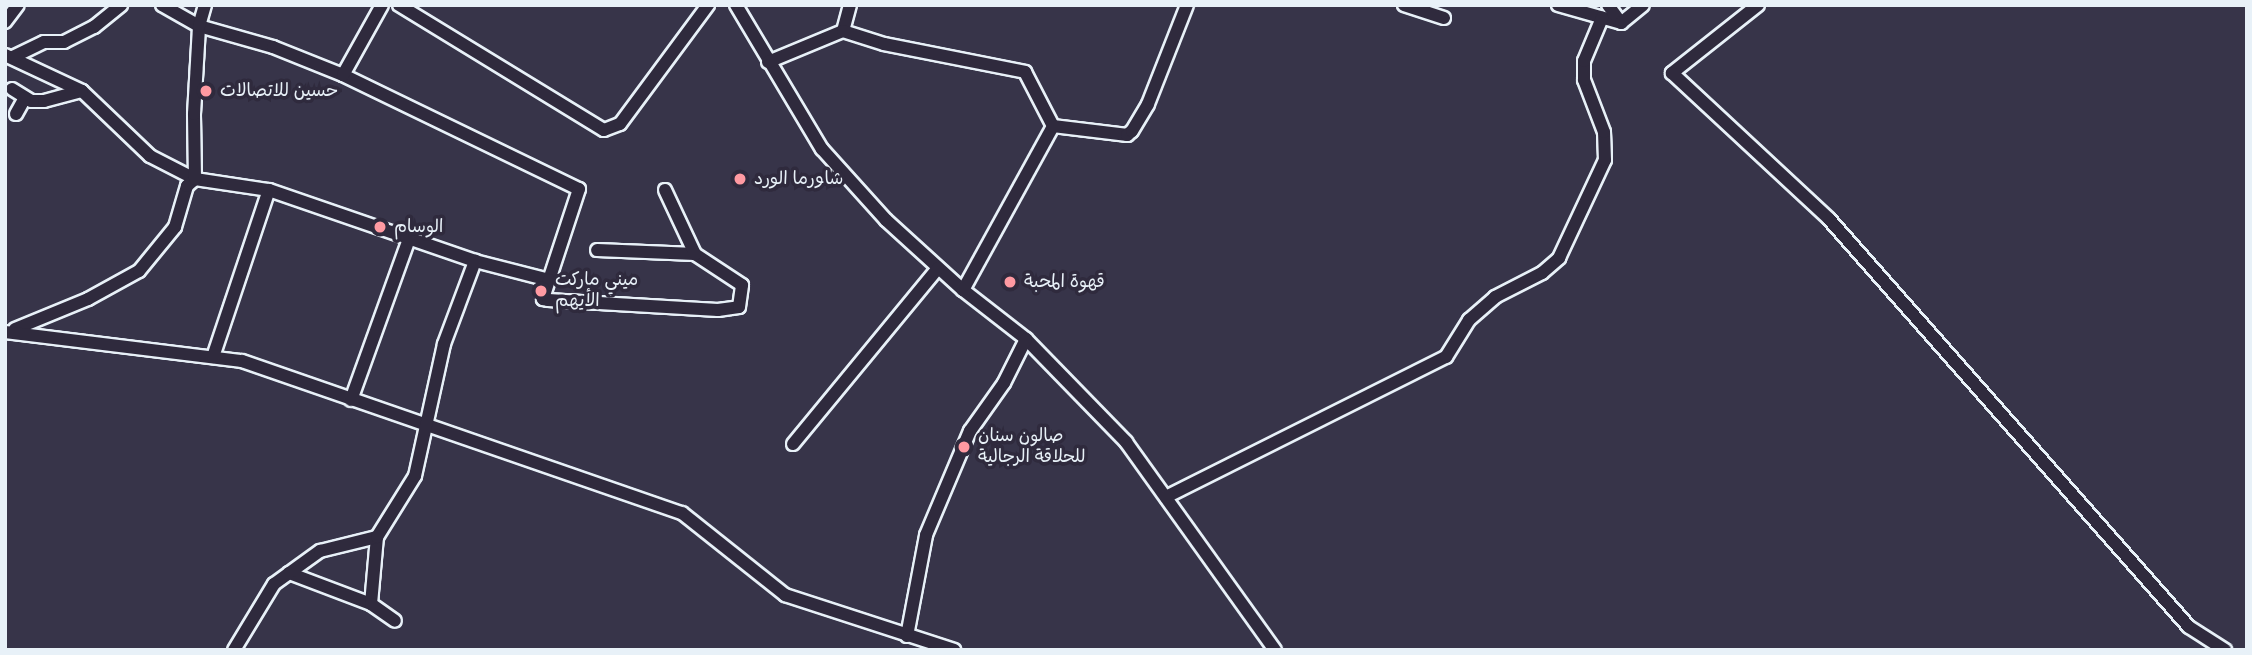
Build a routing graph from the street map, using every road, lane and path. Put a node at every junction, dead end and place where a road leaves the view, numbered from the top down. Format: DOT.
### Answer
graph roads {
  1 [pos="18,5"];
  2 [pos="121,5"];
  3 [pos="162,5"];
  4 [pos="205,5"];
  5 [pos="382,5"];
  6 [pos="399,5"];
  7 [pos="708,5"];
  8 [pos="736,5"];
  9 [pos="850,5"];
  10 [pos="1187,5"];
  11 [pos="1404,5"];
  12 [pos="1558,5"];
  13 [pos="1608,5"];
  14 [pos="1643,5"];
  15 [pos="1758,5"];
  16 [pos="1444,18"];
  17 [pos="1602,18"];
  18 [pos="5,22"];
  19 [pos="1621,23"];
  20 [pos="199,26"];
  21 [pos="843,30"];
  22 [pos="9,56"];
  23 [pos="768,62"];
  24 [pos="343,75"];
  25 [pos="12,89"];
  26 [pos="82,91"];
  27 [pos="25,98"];
  28 [pos="16,114"];
  29 [pos="1053,126"];
  30 [pos="195,179"];
  31 [pos="269,190"];
  32 [pos="665,190"];
  33 [pos="409,239"];
  34 [pos="597,250"];
  35 [pos="695,254"];
  36 [pos="475,261"];
  37 [pos="938,268"];
  38 [pos="549,280"];
  39 [pos="963,290"];
  40 [pos="7,332"];
  41 [pos="1026,339"];
  42 [pos="213,357"];
  43 [pos="351,400"];
  44 [pos="423,426"];
  45 [pos="793,444"];
  46 [pos="1166,497"];
  47 [pos="377,537"];
  48 [pos="289,573"];
  49 [pos="371,604"];
  50 [pos="395,621"];
  51 [pos="907,636"];
  52 [pos="234,650"];
  53 [pos="954,650"];
  54 [pos="1275,650"];
  55 [pos="2225,650"];
  1 -- 18 [label="street"];
  2 -- 22 [label="street"];
  3 -- 20 [label="street"];
  4 -- 20 [label="street"];
  5 -- 24 [label="street"];
  6 -- 7 [label="street"];
  8 -- 23 [label="street"];
  9 -- 21 [label="street"];
  10 -- 29 [label="street"];
  11 -- 16 [label="street"];
  12 -- 17 [label="street"];
  13 -- 19 [label="street"];
  14 -- 19 [label="street"];
  15 -- 55 [label="street"];
  17 -- 19 [label="street"];
  17 -- 46 [label="street"];
  20 -- 24 [label="street"];
  20 -- 30 [label="street"];
  21 -- 23 [label="street"];
  21 -- 29 [label="street"];
  22 -- 26 [label="street"];
  23 -- 37 [label="street"];
  24 -- 38 [label="street"];
  25 -- 27 [label="street"];
  26 -- 27 [label="street"];
  26 -- 30 [label="street"];
  27 -- 28 [label="street"];
  29 -- 39 [label="street"];
  30 -- 31 [label="street"];
  30 -- 40 [label="street"];
  31 -- 33 [label="street"];
  31 -- 42 [label="street"];
  32 -- 35 [label="street"];
  33 -- 36 [label="street"];
  33 -- 43 [label="street"];
  34 -- 35 [label="street"];
  35 -- 38 [label="street"];
  36 -- 38 [label="street"];
  36 -- 44 [label="street"];
  37 -- 39 [label="street"];
  37 -- 45 [label="street"];
  39 -- 41 [label="street"];
  40 -- 42 [label="street"];
  41 -- 46 [label="street"];
  41 -- 51 [label="street"];
  42 -- 43 [label="street"];
  43 -- 44 [label="street"];
  44 -- 47 [label="street"];
  44 -- 51 [label="street"];
  46 -- 54 [label="street"];
  47 -- 48 [label="street"];
  47 -- 49 [label="street"];
  48 -- 49 [label="street"];
  48 -- 52 [label="street"];
  49 -- 50 [label="street"];
  51 -- 53 [label="street"];
}
